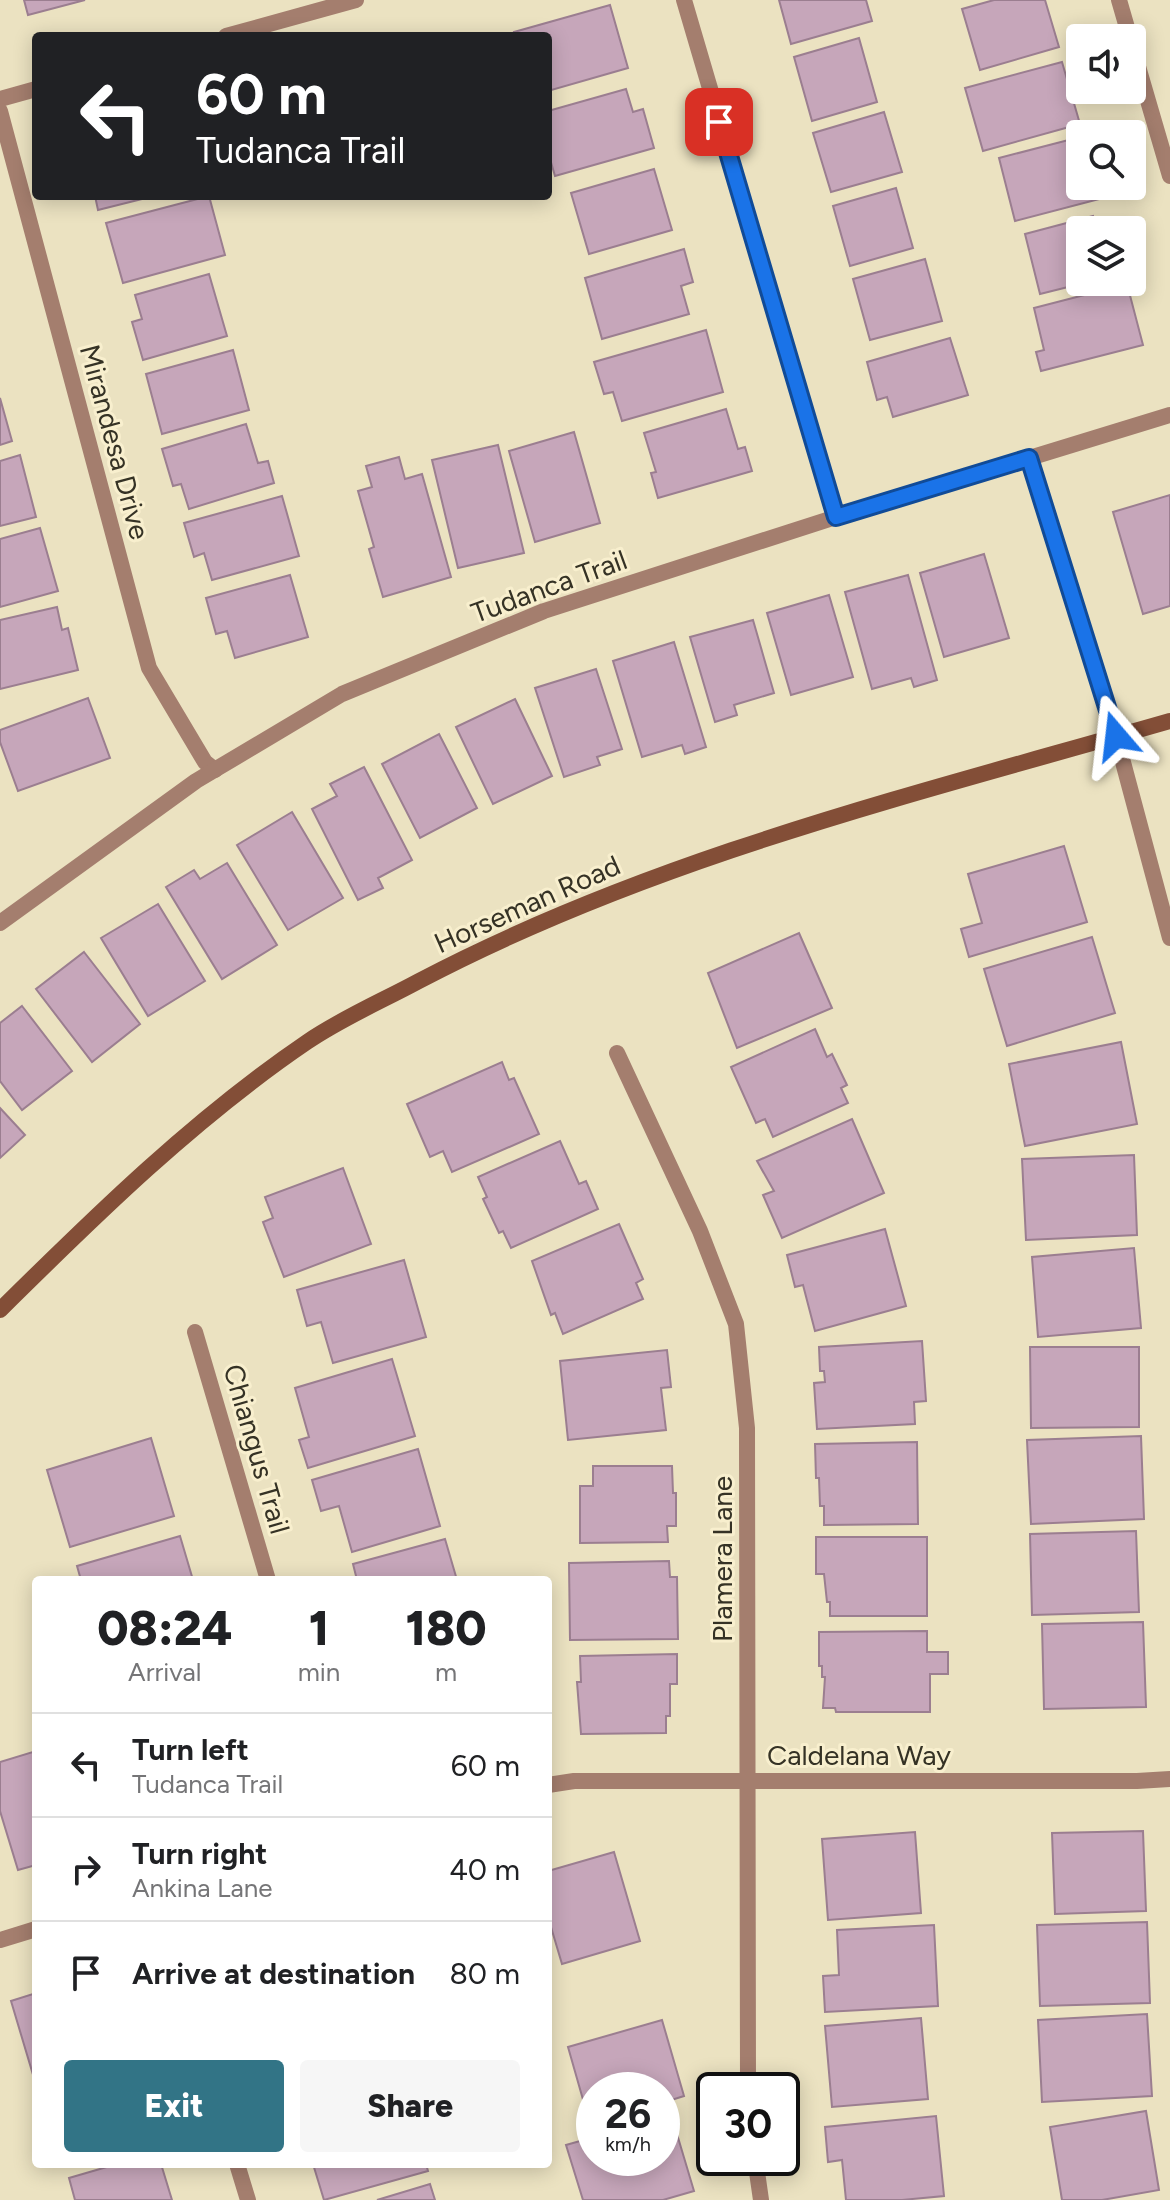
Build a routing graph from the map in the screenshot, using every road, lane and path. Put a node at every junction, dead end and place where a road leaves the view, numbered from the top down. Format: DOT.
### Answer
graph roads {
  1 [pos="356,0"];
  2 [pos="684,0"];
  3 [pos="1119,0"];
  4 [pos="1126,24"];
  5 [pos="240,32"];
  6 [pos="32,90"];
  7 [pos="1146,94"];
  8 [pos="0,99"];
  9 [pos="0,111"];
  10 [pos="1170,176"];
  11 [pos="1170,415"];
  12 [pos="1029,458"];
  13 [pos="836,517"];
  14 [pos="1170,721"];
  15 [pos="1116,736"];
  16 [pos="215,770"];
  17 [pos="0,923"];
  18 [pos="1170,938"];
  19 [pos="617,1053"];
  20 [pos="0,1310"];
  21 [pos="195,1332"];
  22 [pos="267,1576"];
  23 [pos="1170,1779"];
  24 [pos="749,1781"];
  25 [pos="552,1784"];
  26 [pos="32,1930"];
  27 [pos="0,1940"];
  28 [pos="748,2072"];
  29 [pos="238,2168"];
  30 [pos="758,2176"];
  31 [pos="248,2200"];
  32 [pos="761,2200"];
  1 -- 5 [label="street"];
  2 -- 13 [label="street"];
  3 -- 4 [label="street"];
  6 -- 8 [label="street"];
  7 -- 10 [label="street"];
  9 -- 16 [label="street, Mirandesa Drive"];
  11 -- 12 [label="street, Tudanca Trail"];
  12 -- 13 [label="street, Tudanca Trail"];
  12 -- 15 [label="street"];
  13 -- 16 [label="street, Tudanca Trail"];
  14 -- 15 [label="street, Horseman Road"];
  15 -- 18 [label="street"];
  15 -- 20 [label="street, Horseman Road"];
  16 -- 17 [label="street, Tudanca Trail"];
  19 -- 24 [label="street, Plamera Lane"];
  21 -- 22 [label="street, Chiangus Trail"];
  23 -- 24 [label="street, Caldelana Way"];
  24 -- 25 [label="street, Caldelana Way"];
  24 -- 28 [label="street, Plamera Lane"];
  26 -- 27 [label="street"];
  29 -- 31 [label="street"];
  30 -- 32 [label="street"];
}
